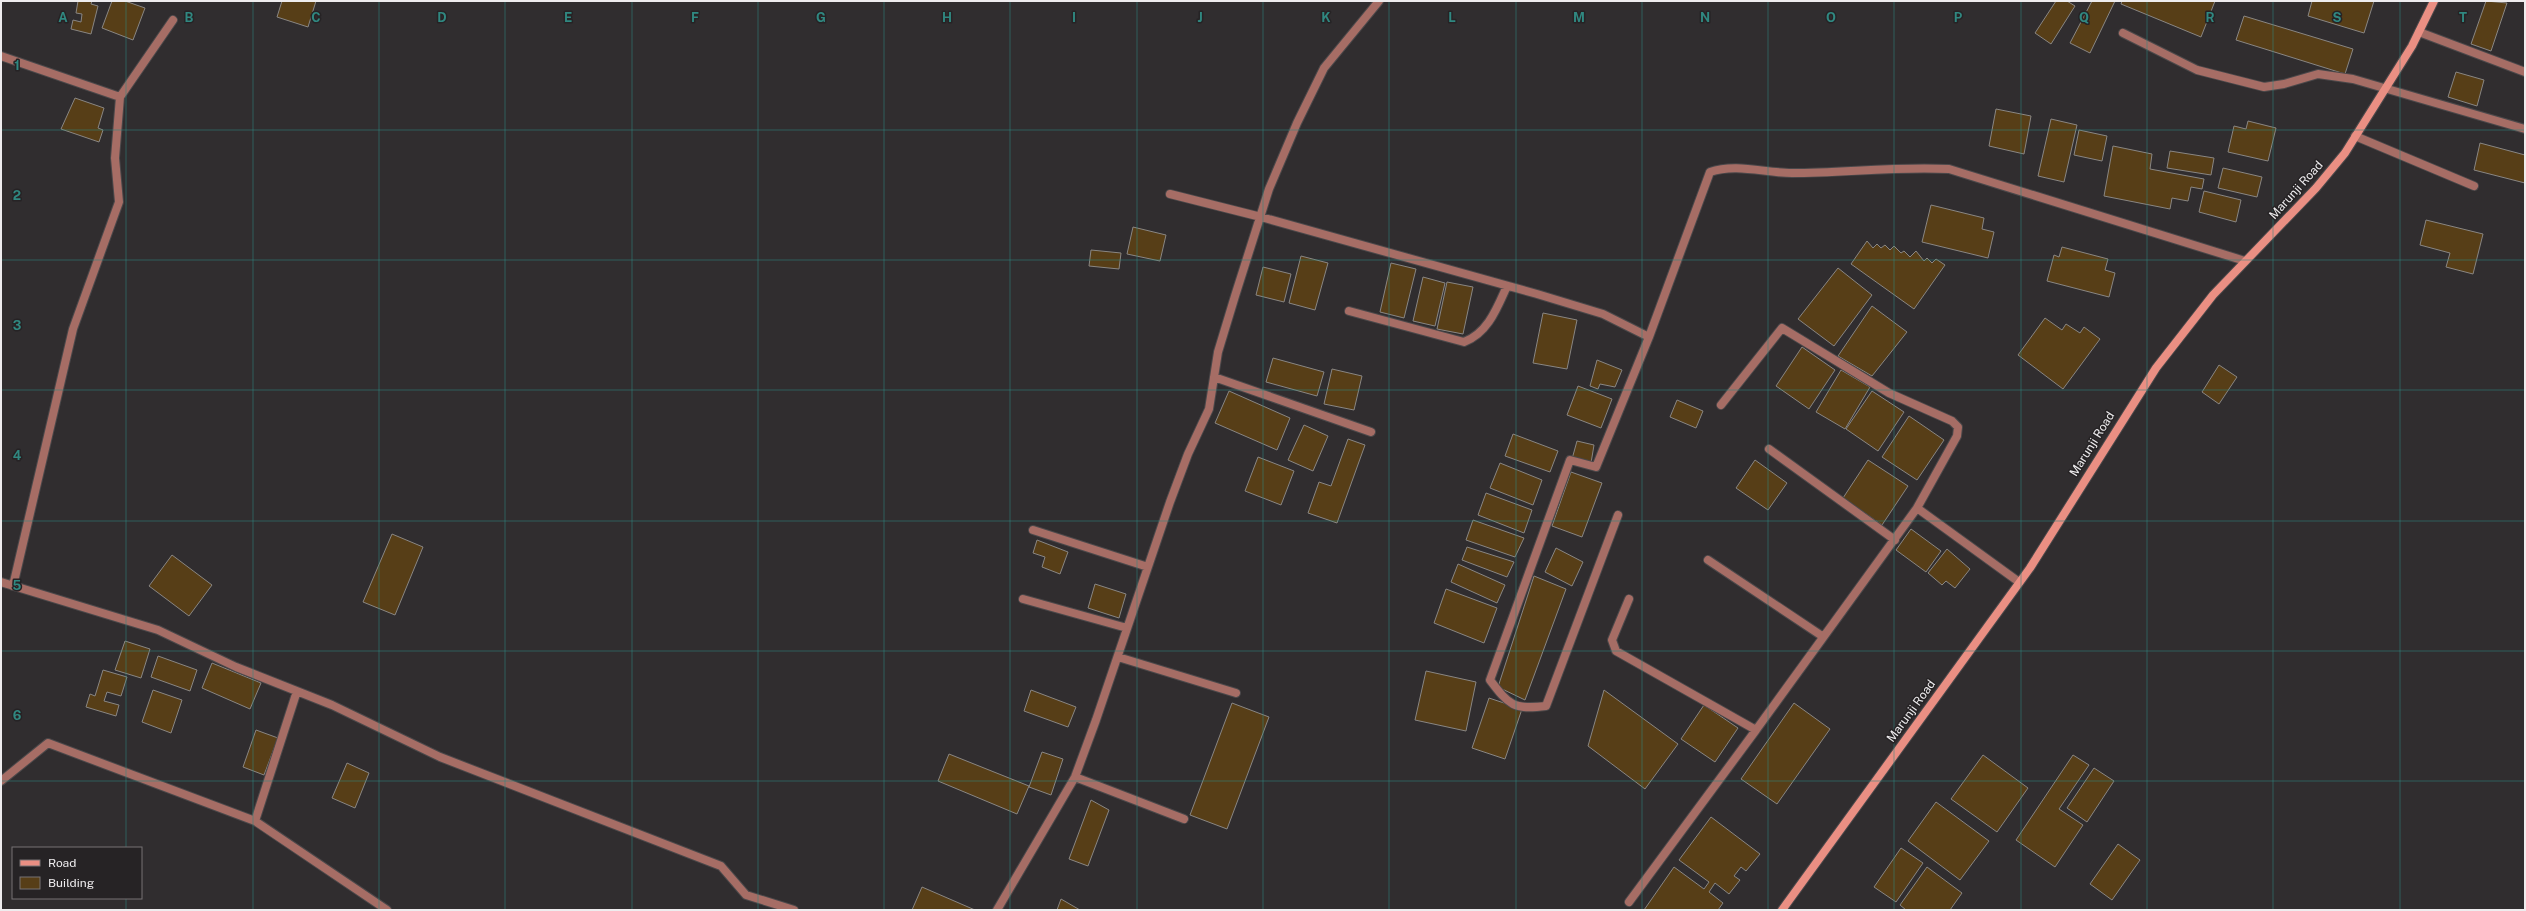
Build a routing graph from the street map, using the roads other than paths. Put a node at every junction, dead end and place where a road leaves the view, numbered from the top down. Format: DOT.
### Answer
graph roads {
  1 [pos="1378,1"];
  2 [pos="2434,1"];
  3 [pos="173,20"];
  4 [pos="2419,32"];
  5 [pos="2123,33"];
  6 [pos="1,56"];
  7 [pos="2525,72"];
  8 [pos="2385,89"];
  9 [pos="120,97"];
  10 [pos="2525,129"];
  11 [pos="2355,136"];
  12 [pos="2474,186"];
  13 [pos="1170,194"];
  14 [pos="1261,217"];
  15 [pos="2245,261"];
  16 [pos="1507,286"];
  17 [pos="1349,311"];
  18 [pos="1649,337"];
  19 [pos="1214,377"];
  20 [pos="1721,405"];
  21 [pos="1371,432"];
  22 [pos="1769,449"];
  23 [pos="1917,508"];
  24 [pos="1618,515"];
  25 [pos="1033,530"];
  26 [pos="1894,540"];
  27 [pos="1708,560"];
  28 [pos="1148,567"];
  29 [pos="1,582"];
  30 [pos="2019,582"];
  31 [pos="13,586"];
  32 [pos="1023,599"];
  33 [pos="1629,599"];
  34 [pos="1127,628"];
  35 [pos="1822,636"];
  36 [pos="1118,657"];
  37 [pos="297,691"];
  38 [pos="1236,693"];
  39 [pos="1756,730"];
  40 [pos="1075,777"];
  41 [pos="1,781"];
  42 [pos="1184,819"];
  43 [pos="255,820"];
  44 [pos="1629,902"];
  45 [pos="387,910"];
  46 [pos="794,910"];
  47 [pos="997,910"];
  48 [pos="1782,910"];
  1 -- 14 [label="street"];
  2 -- 4 [label="street, Marunji Road"];
  3 -- 9 [label="street"];
  4 -- 7 [label="street"];
  4 -- 8 [label="street, Marunji Road"];
  5 -- 8 [label="street"];
  6 -- 9 [label="street"];
  8 -- 10 [label="street"];
  8 -- 11 [label="street, Marunji Road"];
  9 -- 31 [label="street"];
  11 -- 12 [label="street"];
  11 -- 15 [label="street, Marunji Road"];
  13 -- 14 [label="street"];
  14 -- 16 [label="street"];
  14 -- 19 [label="street"];
  15 -- 18 [label="street"];
  15 -- 30 [label="street, Marunji Road"];
  16 -- 17 [label="street"];
  16 -- 18 [label="street"];
  18 -- 24 [label="street"];
  19 -- 21 [label="street"];
  19 -- 28 [label="street"];
  20 -- 23 [label="street"];
  22 -- 26 [label="street"];
  23 -- 26 [label="street"];
  23 -- 30 [label="street"];
  25 -- 28 [label="street"];
  26 -- 35 [label="street"];
  27 -- 35 [label="street"];
  28 -- 34 [label="street"];
  29 -- 31 [label="street"];
  30 -- 48 [label="street, Marunji Road"];
  31 -- 37 [label="street"];
  32 -- 34 [label="street"];
  33 -- 39 [label="street"];
  34 -- 36 [label="street"];
  35 -- 39 [label="street"];
  36 -- 38 [label="street"];
  36 -- 40 [label="street"];
  37 -- 43 [label="street"];
  37 -- 46 [label="street"];
  39 -- 44 [label="street"];
  40 -- 42 [label="street"];
  40 -- 47 [label="street"];
  41 -- 43 [label="street"];
  43 -- 45 [label="street"];
}
